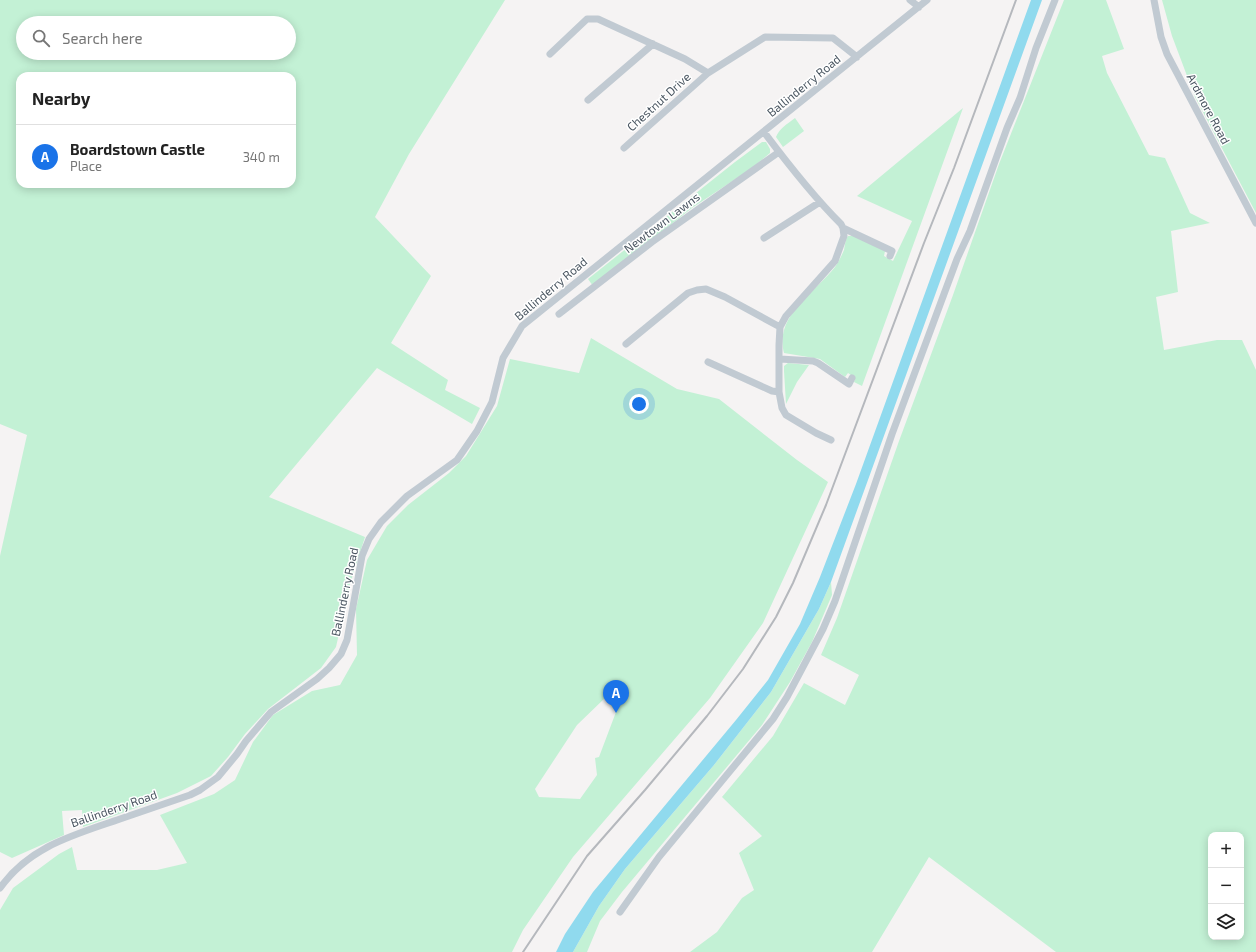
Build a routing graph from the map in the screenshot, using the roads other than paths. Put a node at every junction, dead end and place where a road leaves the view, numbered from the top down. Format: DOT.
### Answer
graph roads {
  1 [pos="910,0"];
  2 [pos="927,0"];
  3 [pos="1055,0"];
  4 [pos="1154,0"];
  5 [pos="919,7"];
  6 [pos="653,44"];
  7 [pos="550,54"];
  8 [pos="857,57"];
  9 [pos="708,73"];
  10 [pos="588,100"];
  11 [pos="764,132"];
  12 [pos="624,148"];
  13 [pos="779,152"];
  14 [pos="820,202"];
  15 [pos="1256,223"];
  16 [pos="843,228"];
  17 [pos="764,238"];
  18 [pos="890,256"];
  19 [pos="560,314"];
  20 [pos="780,327"];
  21 [pos="626,344"];
  22 [pos="780,359"];
  23 [pos="708,362"];
  24 [pos="852,378"];
  25 [pos="779,392"];
  26 [pos="831,440"];
  27 [pos="0,888"];
  28 [pos="620,912"];
  1 -- 5 [label="street"];
  2 -- 5 [label="street, Ballinderry Road"];
  3 -- 28 [label="street"];
  4 -- 15 [label="street, Ardmore Road"];
  5 -- 8 [label="street, Ballinderry Road"];
  6 -- 7 [label="street, Chestnut Drive"];
  6 -- 9 [label="street, Chestnut Drive"];
  6 -- 10 [label="street"];
  8 -- 9 [label="street, Chestnut Drive"];
  8 -- 11 [label="street, Ballinderry Road"];
  9 -- 12 [label="street, Chestnut Drive"];
  11 -- 13 [label="street"];
  11 -- 27 [label="street, Ballinderry Road"];
  13 -- 14 [label="street"];
  13 -- 19 [label="street, Newtown Lawns"];
  14 -- 16 [label="street"];
  14 -- 17 [label="street"];
  16 -- 18 [label="street"];
  16 -- 20 [label="street"];
  20 -- 21 [label="street"];
  20 -- 22 [label="street"];
  22 -- 24 [label="street"];
  22 -- 25 [label="street"];
  23 -- 25 [label="street"];
  25 -- 26 [label="street"];
}
